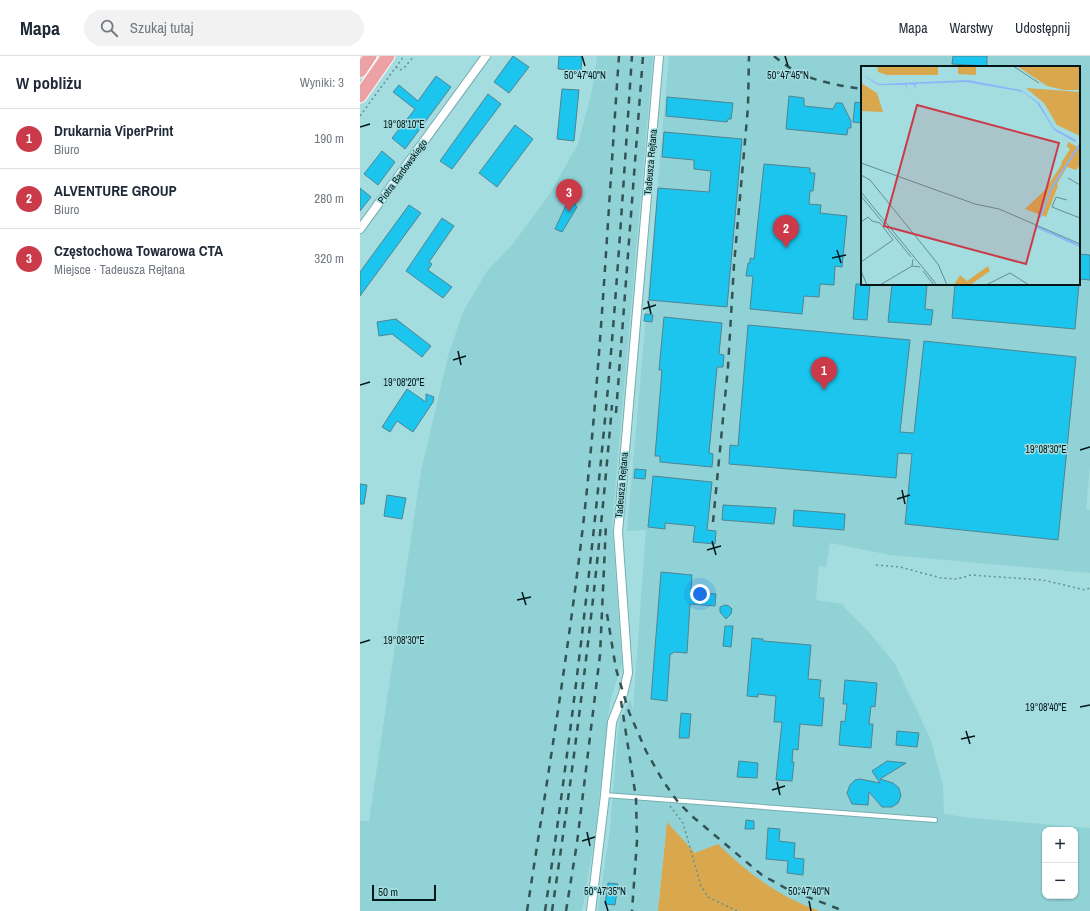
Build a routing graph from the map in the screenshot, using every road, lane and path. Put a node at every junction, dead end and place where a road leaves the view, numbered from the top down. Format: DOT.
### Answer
graph roads {
  1 [pos="370,56"];
  2 [pos="388,56"];
  3 [pos="404,56"];
  4 [pos="414,56"];
  5 [pos="486,56"];
  6 [pos="659,56"];
  7 [pos="396,67"];
  8 [pos="360,70"];
  9 [pos="360,96"];
  10 [pos="360,116"];
  11 [pos="360,229"];
  12 [pos="876,565"];
  13 [pos="1090,588"];
  14 [pos="605,795"];
  15 [pos="664,800"];
  16 [pos="935,820"];
  17 [pos="591,911"];
  18 [pos="737,911"];
  1 -- 8 [label="main road"];
  2 -- 9 [label="main road"];
  3 -- 7 [label="path"];
  4 -- 7 [label="path"];
  5 -- 11 [label="street, Piotra Bardowskiego"];
  6 -- 14 [label="street, Tadeusza Rejtana"];
  7 -- 10 [label="path"];
  12 -- 13 [label="path"];
  14 -- 15 [label="lane"];
  14 -- 17 [label="street, Tadeusza Rejtana"];
  15 -- 16 [label="lane"];
  15 -- 18 [label="path"];
}
